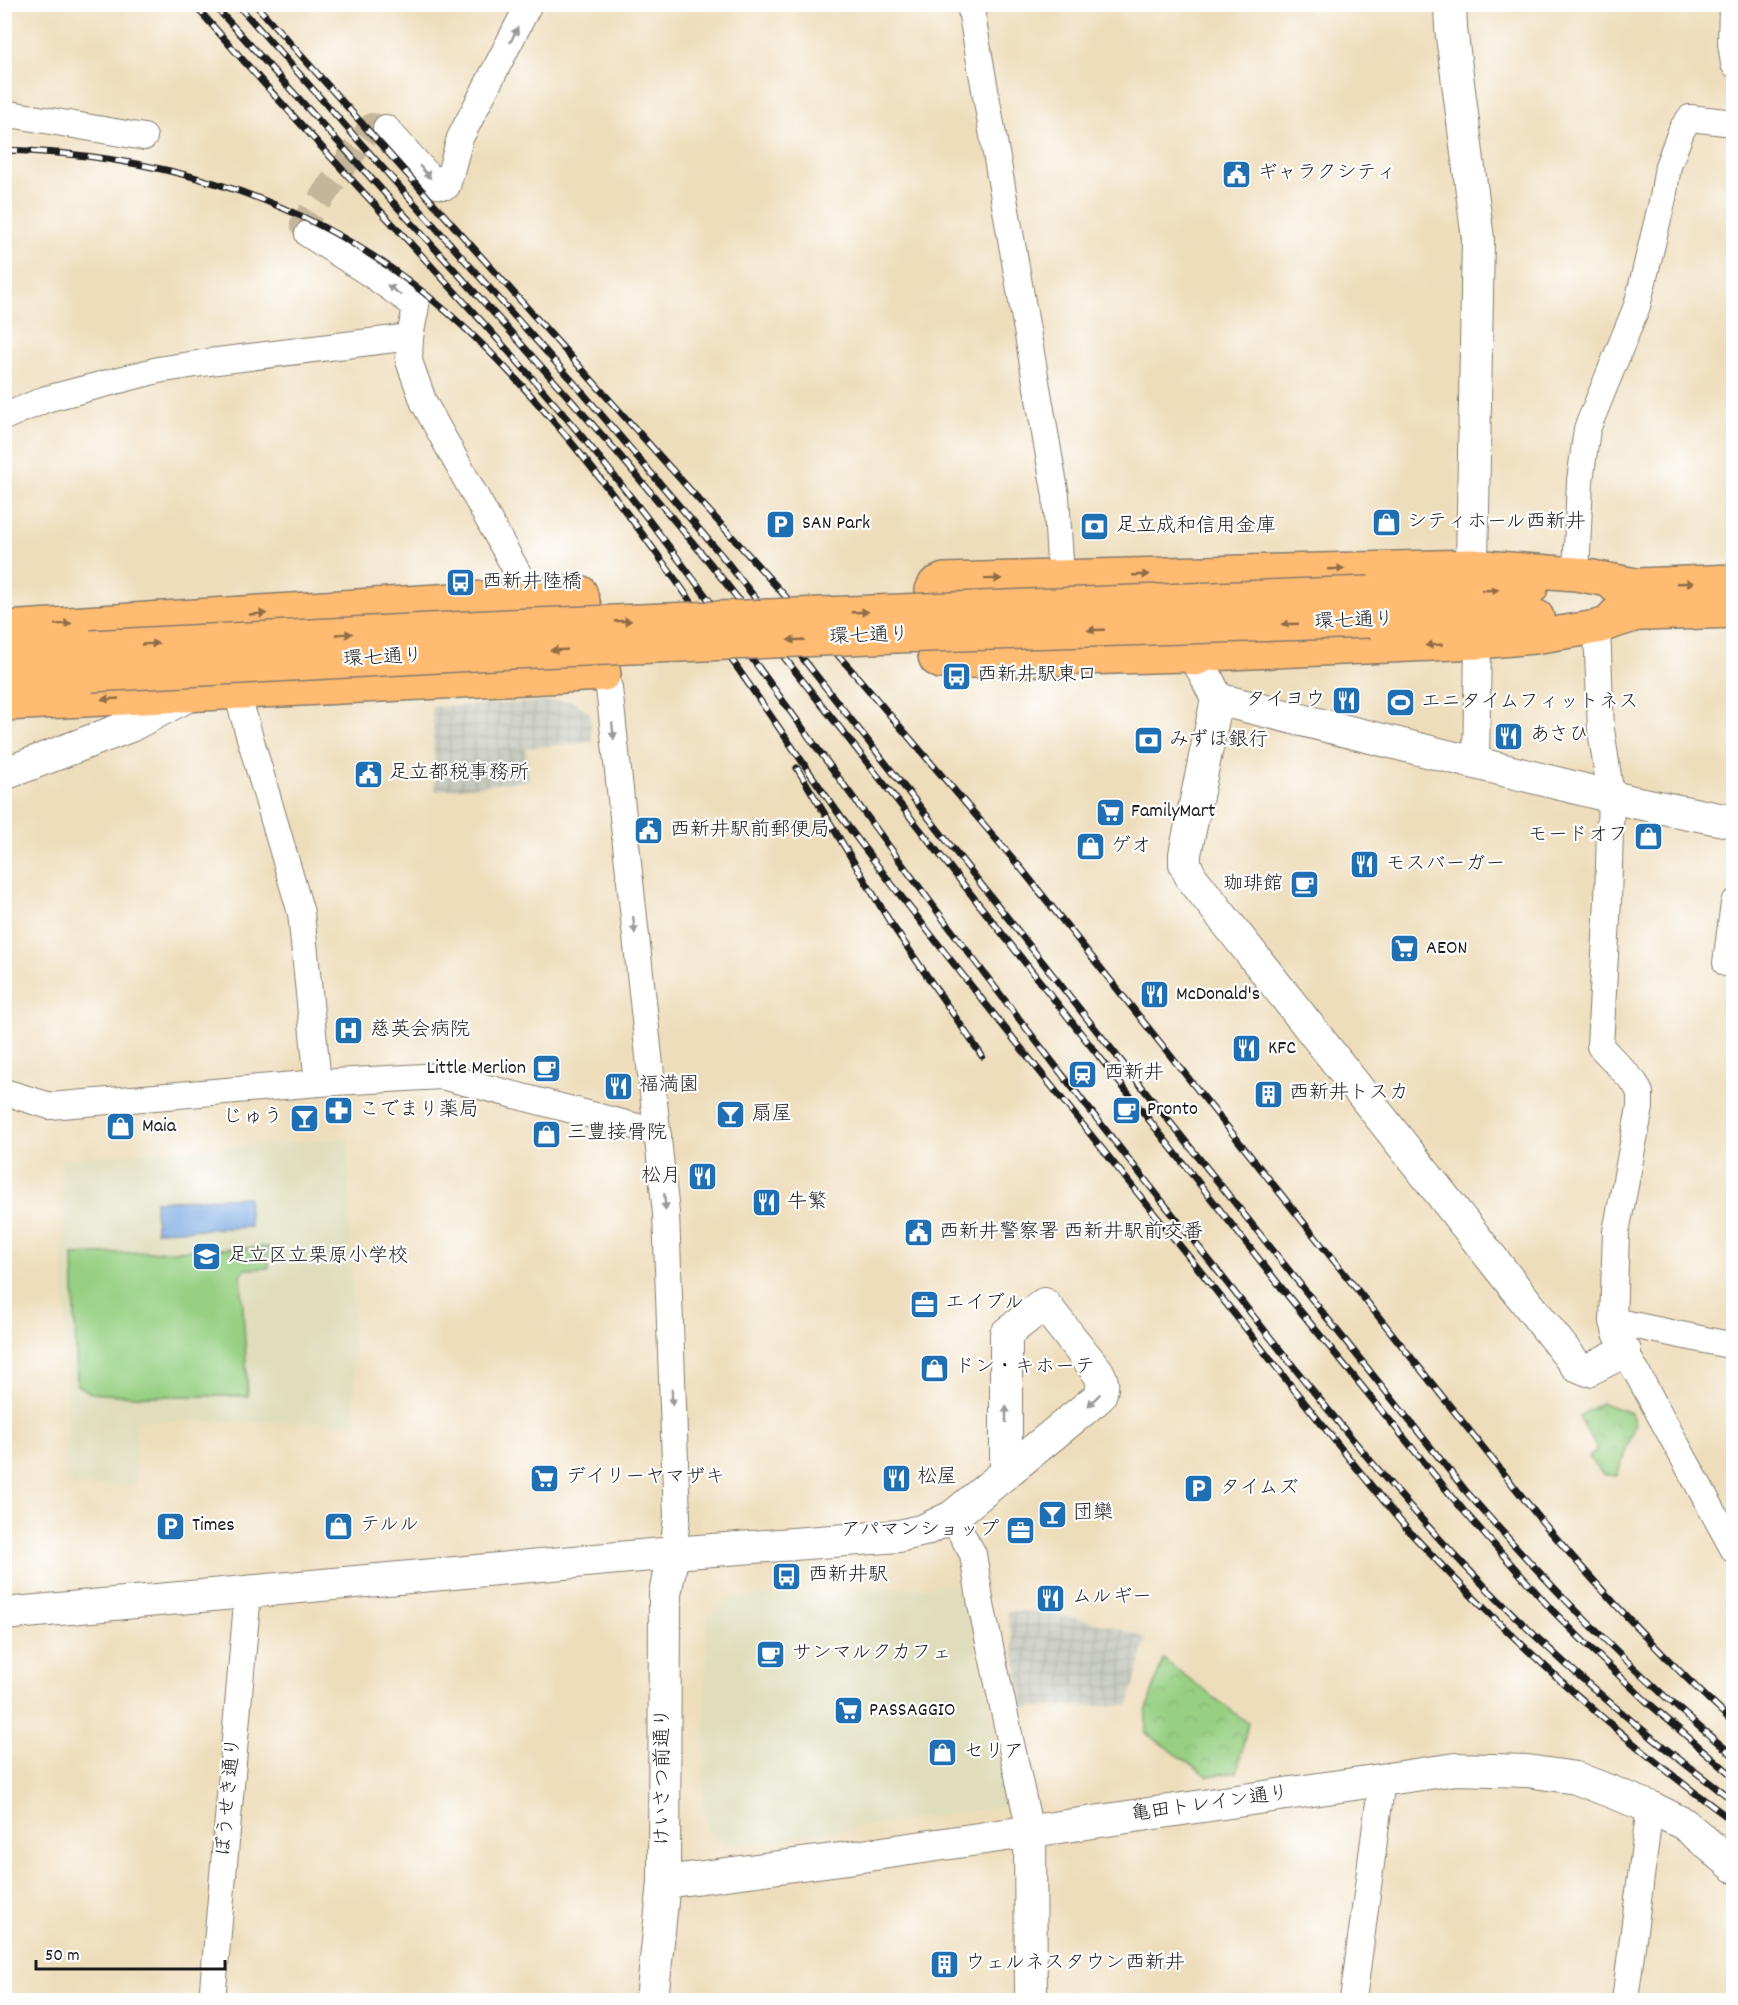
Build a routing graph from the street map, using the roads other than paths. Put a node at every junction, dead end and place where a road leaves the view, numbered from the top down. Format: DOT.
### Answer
graph roads {
  1 [pos="530,4"];
  2 [pos="970,4"];
  3 [pos="1450,4"];
  4 [pos="1732,4"];
  5 [pos="1734,64"];
  6 [pos="4,113"];
  7 [pos="1734,123"];
  8 [pos="386,128"];
  9 [pos="144,137"];
  10 [pos="308,234"];
  11 [pos="410,337"];
  12 [pos="4,417"];
  13 [pos="1472,566"];
  14 [pos="1576,574"];
  15 [pos="1062,577"];
  16 [pos="1734,581"];
  17 [pos="530,595"];
  18 [pos="1636,600"];
  19 [pos="1734,611"];
  20 [pos="1597,627"];
  21 [pos="4,628"];
  22 [pos="1478,642"];
  23 [pos="4,651"];
  24 [pos="1065,659"];
  25 [pos="1196,659"];
  26 [pos="92,661"];
  27 [pos="604,674"];
  28 [pos="4,681"];
  29 [pos="237,693"];
  30 [pos="189,695"];
  31 [pos="1217,699"];
  32 [pos="4,704"];
  33 [pos="1476,763"];
  34 [pos="4,774"];
  35 [pos="1611,795"];
  36 [pos="1734,822"];
  37 [pos="1734,903"];
  38 [pos="1726,963"];
  39 [pos="318,1083"];
  40 [pos="4,1092"];
  41 [pos="658,1136"];
  42 [pos="1613,1321"];
  43 [pos="1734,1346"];
  44 [pos="1625,1351"];
  45 [pos="1006,1473"];
  46 [pos="952,1517"];
  47 [pos="1734,1550"];
  48 [pos="673,1553"];
  49 [pos="248,1593"];
  50 [pos="4,1614"];
  51 [pos="1382,1780"];
  52 [pos="1650,1807"];
  53 [pos="1030,1831"];
  54 [pos="1734,1866"];
  55 [pos="664,1882"];
  56 [pos="212,2001"];
  57 [pos="652,2001"];
  58 [pos="1031,2001"];
  59 [pos="1353,2001"];
  60 [pos="1625,2001"];
  8 -- 1 [label="street, one-way"];
  2 -- 15 [label="street"];
  3 -- 13 [label="street"];
  4 -- 5 [label="street"];
  6 -- 9 [label="street"];
  7 -- 14 [label="street"];
  11 -- 10 [label="street, one-way"];
  11 -- 12 [label="street"];
  11 -- 17 [label="street"];
  13 -- 14 [label="main road, one-way"];
  15 -- 13 [label="main road, one-way"];
  14 -- 18 [label="main road"];
  15 -- 24 [label="street"];
  24 -- 15 [label="main road, one-way"];
  18 -- 16 [label="main road, 環七通り, one-way"];
  21 -- 17 [label="main road, one-way"];
  17 -- 27 [label="main road"];
  18 -- 19 [label="main road, 環七通り"];
  18 -- 20 [label="main road"];
  18 -- 26 [label="main road, 環七通り, bridge"];
  20 -- 22 [label="main road"];
  20 -- 35 [label="street"];
  22 -- 25 [label="main road, one-way"];
  22 -- 33 [label="street"];
  23 -- 26 [label="main road, 環七通り"];
  24 -- 25 [label="main road"];
  25 -- 31 [label="street"];
  26 -- 28 [label="main road, 環七通り"];
  27 -- 29 [label="main road"];
  27 -- 41 [label="street, one-way"];
  29 -- 30 [label="main road"];
  29 -- 39 [label="street"];
  30 -- 32 [label="main road, one-way"];
  30 -- 34 [label="street"];
  31 -- 33 [label="street"];
  31 -- 44 [label="street"];
  33 -- 35 [label="street"];
  35 -- 36 [label="street"];
  35 -- 42 [label="street"];
  37 -- 38 [label="street"];
  39 -- 40 [label="street"];
  39 -- 41 [label="street"];
  41 -- 48 [label="street, one-way"];
  42 -- 43 [label="street"];
  42 -- 44 [label="street"];
  44 -- 47 [label="street"];
  45 -- 45 [label="street, one-way"];
  45 -- 46 [label="street"];
  46 -- 48 [label="street"];
  46 -- 53 [label="street"];
  48 -- 49 [label="street"];
  48 -- 55 [label="street, けいさつ前通り"];
  49 -- 50 [label="street"];
  49 -- 56 [label="street, ぼうせき通り"];
  51 -- 52 [label="street, 亀田トレイン通り"];
  51 -- 53 [label="street, 亀田トレイン通り"];
  51 -- 59 [label="street"];
  52 -- 54 [label="street, 亀田トレイン通り"];
  52 -- 60 [label="street"];
  53 -- 55 [label="street, 亀田トレイン通り"];
  53 -- 58 [label="street"];
  55 -- 57 [label="street, けいさつ前通り"];
}
